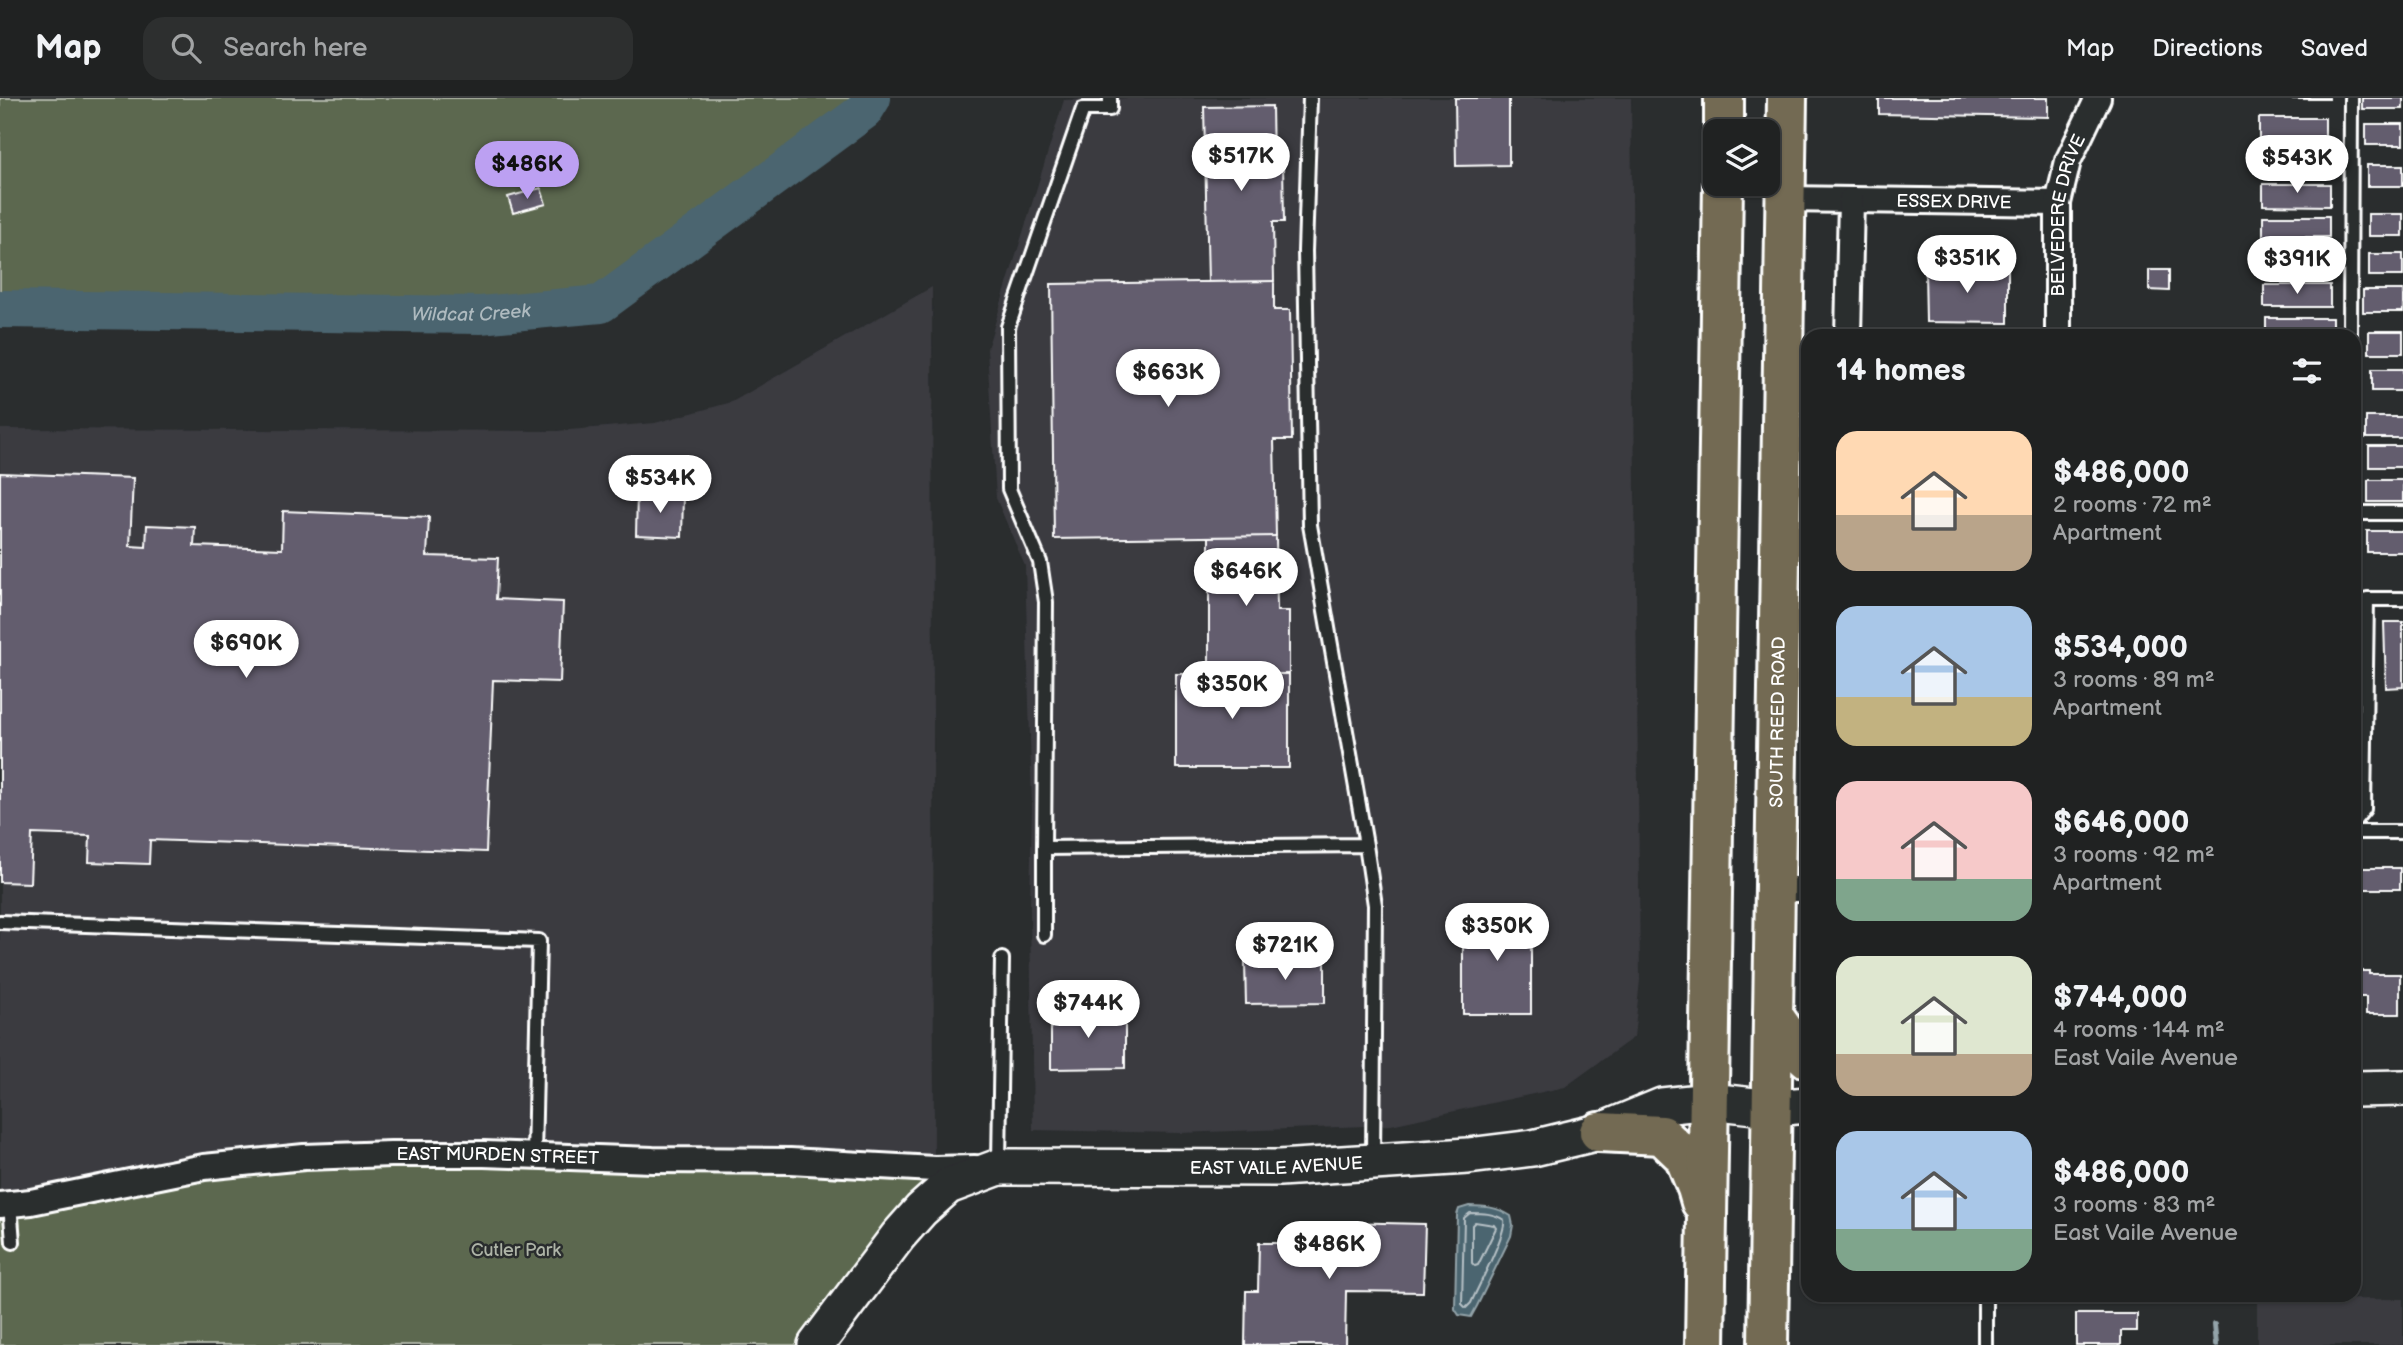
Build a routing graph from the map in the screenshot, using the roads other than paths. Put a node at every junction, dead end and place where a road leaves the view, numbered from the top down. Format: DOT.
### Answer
graph roads {
  1 [pos="1110,98"];
  2 [pos="1310,98"];
  3 [pos="1724,98"];
  4 [pos="1787,98"];
  5 [pos="2098,98"];
  6 [pos="2351,98"];
  7 [pos="1724,119"];
  8 [pos="1723,196"];
  9 [pos="1784,199"];
  10 [pos="1851,201"];
  11 [pos="2058,203"];
  12 [pos="1848,329"];
  13 [pos="2058,329"];
  14 [pos="2350,329"];
  15 [pos="2361,513"];
  16 [pos="2403,513"];
  17 [pos="2403,599"];
  18 [pos="2361,813"];
  19 [pos="2361,832"];
  20 [pos="2403,832"];
  21 [pos="1366,845"];
  22 [pos="1045,848"];
  23 [pos="1791,889"];
  24 [pos="0,922"];
  25 [pos="1044,935"];
  26 [pos="1002,959"];
  27 [pos="1773,1015"];
  28 [pos="1801,1052"];
  29 [pos="2403,1088"];
  30 [pos="2361,1089"];
  31 [pos="1710,1101"];
  32 [pos="1790,1107"];
  33 [pos="1599,1132"];
  34 [pos="534,1156"];
  35 [pos="1373,1162"];
  36 [pos="999,1167"];
  37 [pos="5,1205"];
  38 [pos="1707,1228"];
  39 [pos="13,1242"];
  40 [pos="1985,1302"];
  41 [pos="816,1345"];
  42 [pos="1705,1345"];
  43 [pos="1768,1345"];
  44 [pos="1985,1345"];
  1 -- 22 [label="lane"];
  2 -- 21 [label="lane"];
  3 -- 7 [label="main road"];
  4 -- 9 [label="main road, SOUTH REED ROAD"];
  5 -- 11 [label="street, BELVEDERE DRIVE"];
  6 -- 14 [label="lane"];
  8 -- 31 [label="main road"];
  9 -- 10 [label="street, ESSEX DRIVE"];
  9 -- 23 [label="main road, SOUTH REED ROAD"];
  10 -- 11 [label="street, ESSEX DRIVE"];
  10 -- 12 [label="street"];
  11 -- 13 [label="street, BELVEDERE DRIVE"];
  15 -- 16 [label="lane"];
  17 -- 18 [label="lane"];
  19 -- 20 [label="lane"];
  21 -- 22 [label="lane"];
  21 -- 35 [label="lane"];
  22 -- 25 [label="lane"];
  23 -- 27 [label="main road, SOUTH REED ROAD"];
  24 -- 34 [label="lane"];
  26 -- 36 [label="lane"];
  27 -- 28 [label="main road"];
  27 -- 32 [label="main road, SOUTH REED ROAD"];
  29 -- 30 [label="street"];
  31 -- 32 [label="street, EAST VAILE AVENUE"];
  31 -- 33 [label="street, EAST VAILE AVENUE"];
  31 -- 38 [label="main road"];
  32 -- 43 [label="main road, SOUTH REED ROAD"];
  33 -- 35 [label="street, EAST VAILE AVENUE"];
  33 -- 38 [label="main road"];
  34 -- 36 [label="street, EAST MURDEN STREET"];
  34 -- 37 [label="street, EAST MURDEN STREET"];
  35 -- 36 [label="street, EAST VAILE AVENUE"];
  36 -- 41 [label="street, EAST VAILE AVENUE"];
  37 -- 39 [label="lane"];
  38 -- 42 [label="main road"];
  40 -- 44 [label="lane"];
}
